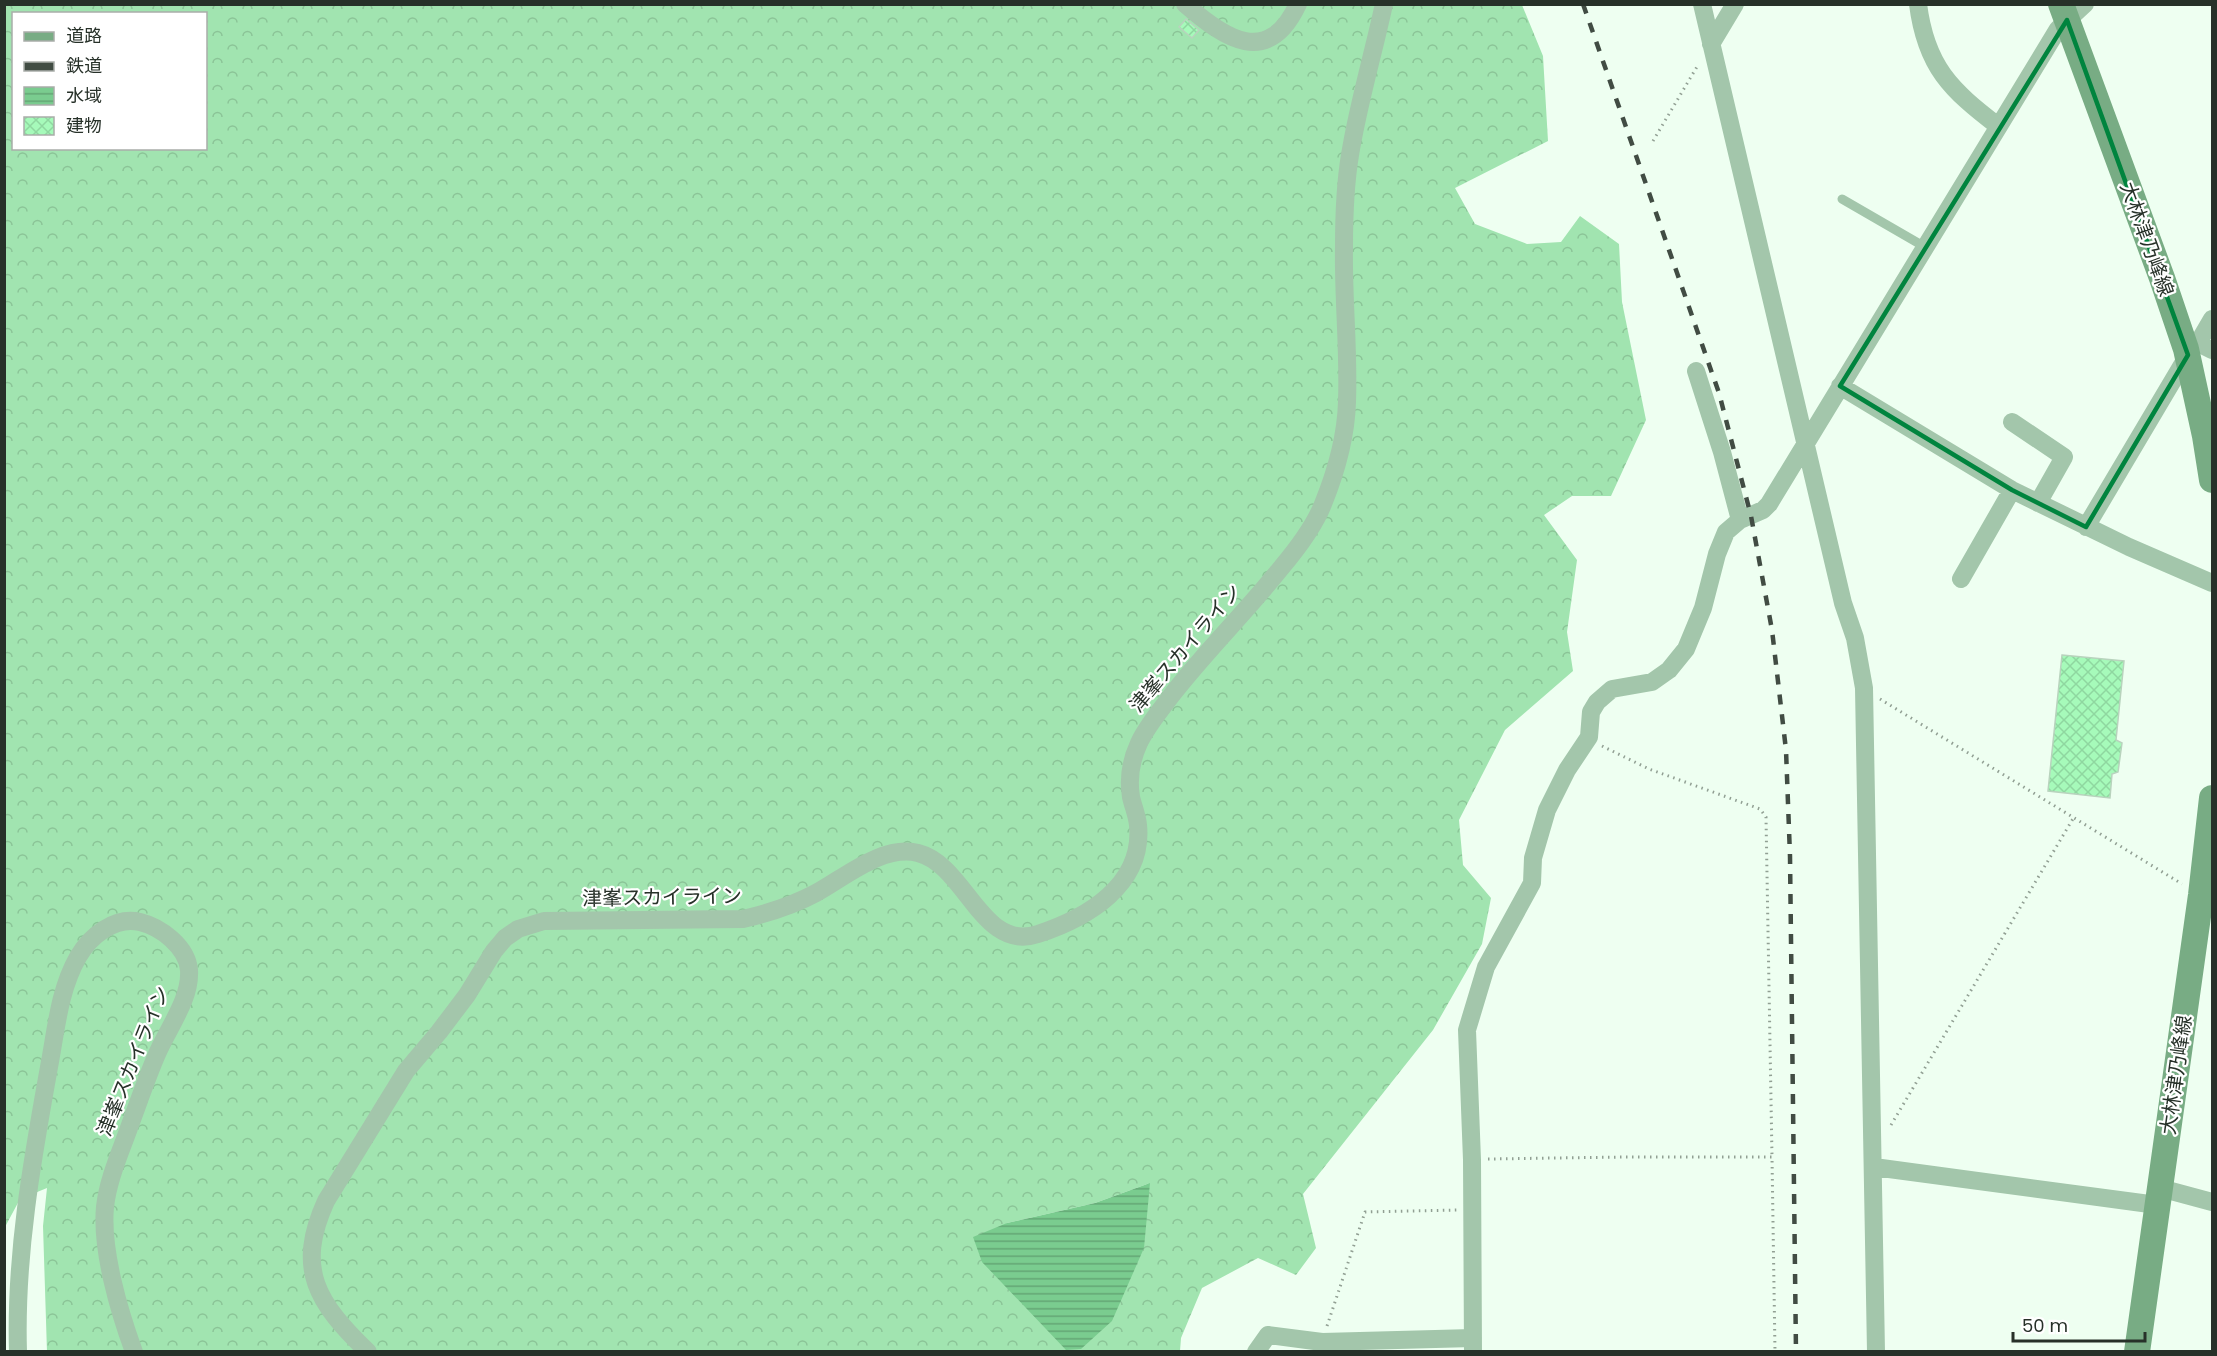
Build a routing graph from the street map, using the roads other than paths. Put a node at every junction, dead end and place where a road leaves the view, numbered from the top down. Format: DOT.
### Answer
graph roads {
  1 [pos="1185,4"];
  2 [pos="1298,4"];
  3 [pos="1384,4"];
  4 [pos="1702,4"];
  5 [pos="1735,4"];
  6 [pos="1918,4"];
  7 [pos="2071,10"];
  8 [pos="1711,44"];
  9 [pos="1998,126"];
  10 [pos="1842,199"];
  11 [pos="1925,247"];
  12 [pos="2212,319"];
  13 [pos="2196,349"];
  14 [pos="1696,371"];
  15 [pos="1840,386"];
  16 [pos="2012,422"];
  17 [pos="1806,442"];
  18 [pos="2212,480"];
  19 [pos="2012,490"];
  20 [pos="2038,503"];
  21 [pos="1740,520"];
  22 [pos="2086,527"];
  23 [pos="1961,579"];
  24 [pos="2212,583"];
  25 [pos="2212,798"];
  26 [pos="2207,892"];
  27 [pos="1874,1161"];
  28 [pos="2159,1197"];
  29 [pos="2212,1202"];
  30 [pos="1473,1345"];
  31 [pos="18,1352"];
  32 [pos="134,1352"];
  33 [pos="368,1352"];
  34 [pos="1256,1352"];
  35 [pos="1876,1352"];
  36 [pos="2137,1352"];
  1 -- 2 [label="street"];
  3 -- 33 [label="street, 津峯スカイライン"];
  4 -- 8 [label="street"];
  5 -- 8 [label="street"];
  6 -- 9 [label="street"];
  7 -- 9 [label="street"];
  7 -- 13 [label="main road, 大林津乃峰線"];
  8 -- 17 [label="street"];
  9 -- 11 [label="street"];
  10 -- 11 [label="lane"];
  11 -- 15 [label="street"];
  12 -- 13 [label="street"];
  13 -- 18 [label="main road, 大林津乃峰線"];
  13 -- 22 [label="street"];
  14 -- 21 [label="street"];
  15 -- 17 [label="street"];
  15 -- 19 [label="street"];
  16 -- 20 [label="street"];
  17 -- 21 [label="street"];
  17 -- 27 [label="street"];
  19 -- 20 [label="street"];
  19 -- 23 [label="street"];
  20 -- 22 [label="street"];
  21 -- 30 [label="street"];
  22 -- 24 [label="street"];
  25 -- 26 [label="main road, 大林津乃峰線"];
  26 -- 28 [label="main road, 大林津乃峰線"];
  27 -- 28 [label="street"];
  27 -- 35 [label="street"];
  28 -- 29 [label="street"];
  28 -- 36 [label="main road, 大林津乃峰線"];
  30 -- 34 [label="street"];
  31 -- 32 [label="street, 津峯スカイライン"];
}
